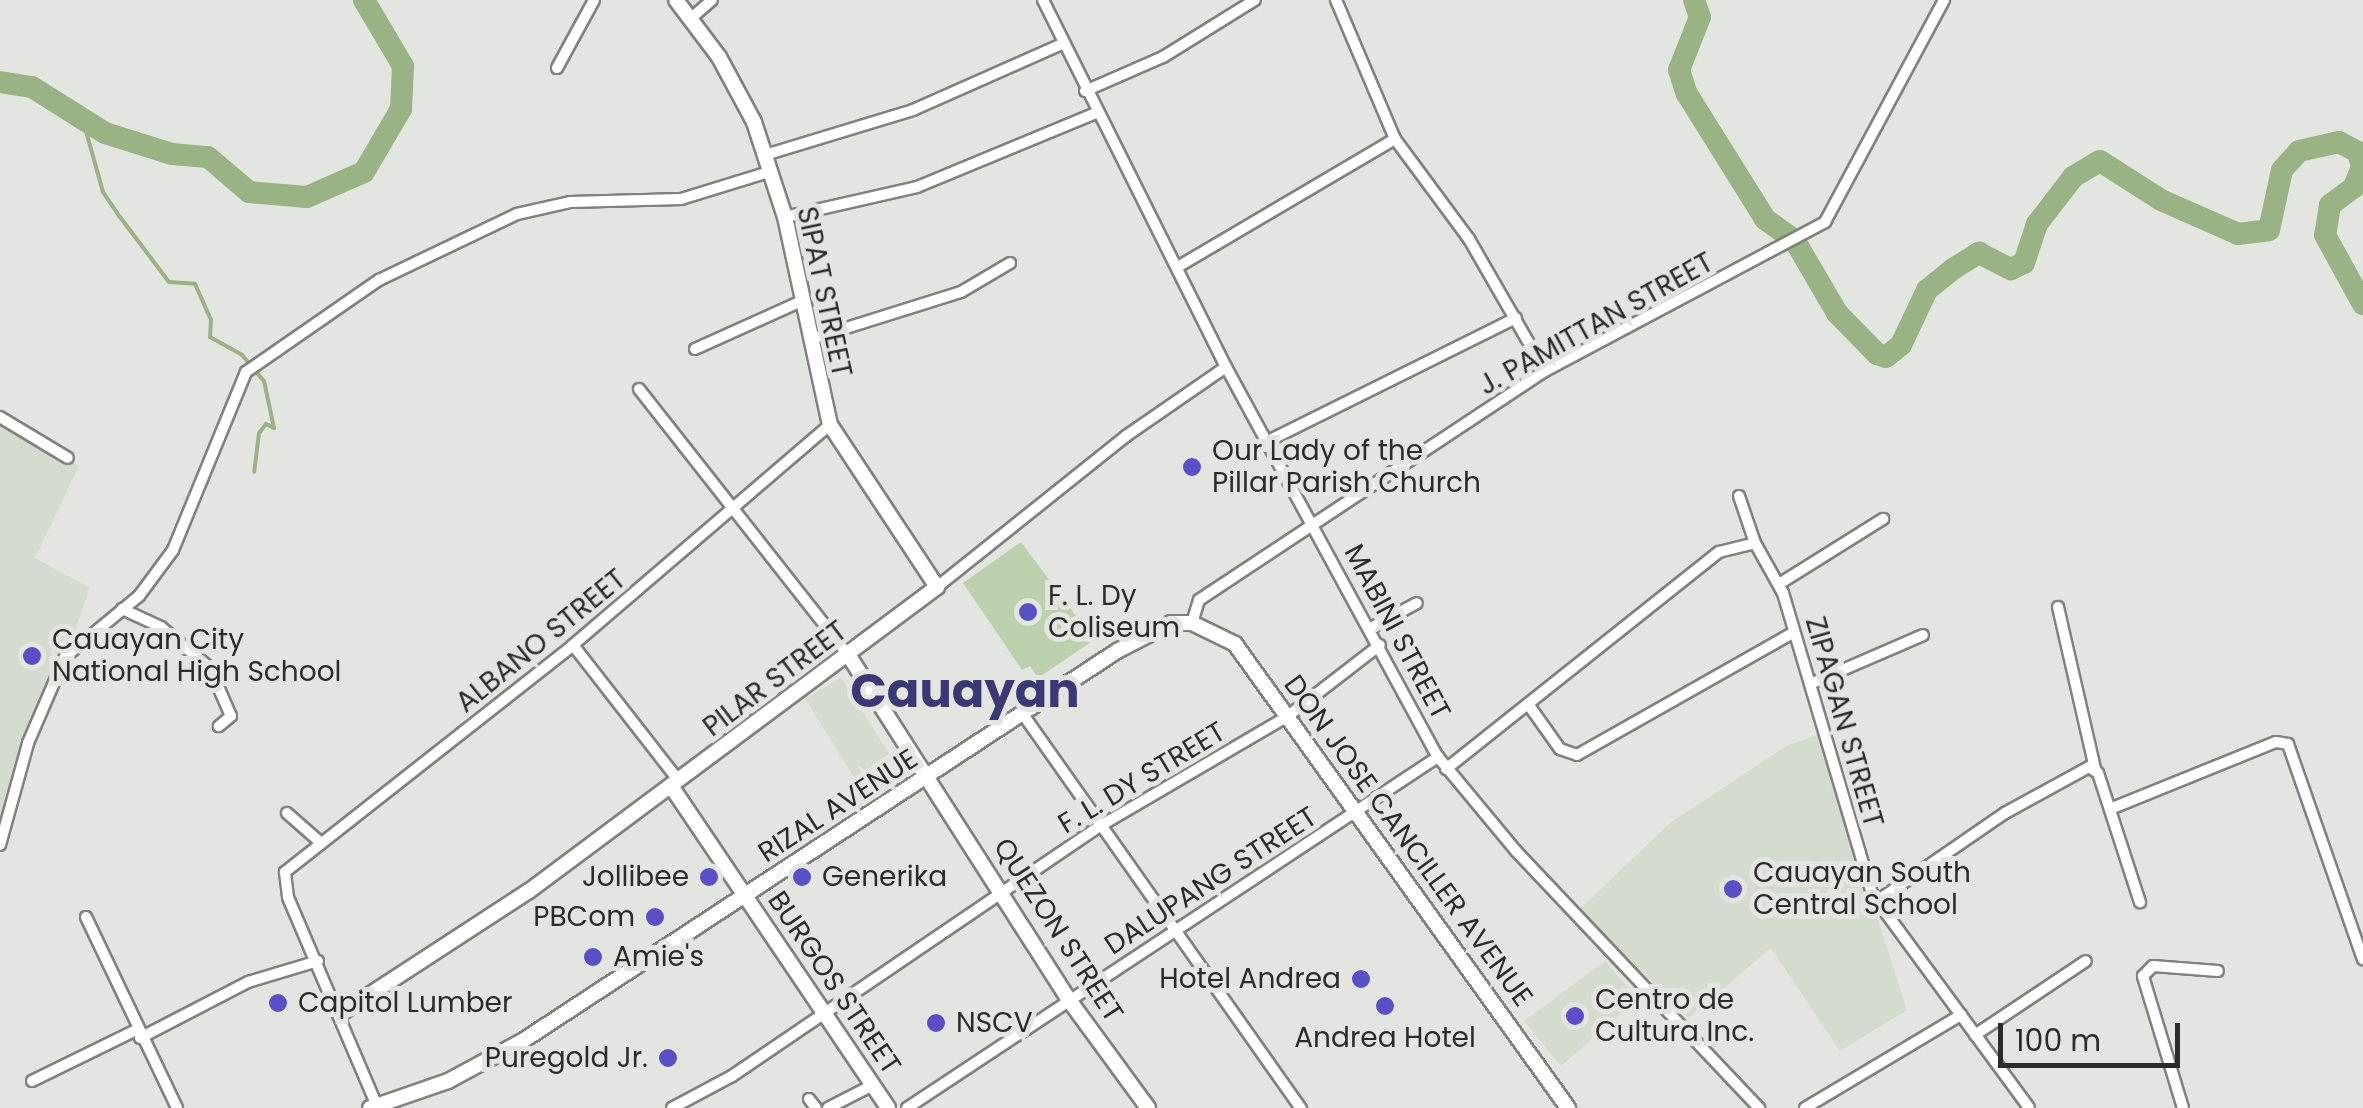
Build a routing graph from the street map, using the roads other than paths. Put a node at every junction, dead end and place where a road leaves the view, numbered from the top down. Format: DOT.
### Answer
graph roads {
  1 [pos="594,0"];
  2 [pos="676,0"];
  3 [pos="712,0"];
  4 [pos="1043,0"];
  5 [pos="1255,0"];
  6 [pos="1336,0"];
  7 [pos="1944,0"];
  8 [pos="689,20"];
  9 [pos="1062,44"];
  10 [pos="557,68"];
  11 [pos="1085,91"];
  12 [pos="1096,113"];
  13 [pos="1395,139"];
  14 [pos="765,155"];
  15 [pos="770,172"];
  16 [pos="785,217"];
  17 [pos="1010,263"];
  18 [pos="1180,265"];
  19 [pos="804,300"];
  20 [pos="1516,318"];
  21 [pos="811,339"];
  22 [pos="694,349"];
  23 [pos="1226,366"];
  24 [pos="1545,371"];
  25 [pos="639,390"];
  26 [pos="0,417"];
  27 [pos="830,424"];
  28 [pos="1266,442"];
  29 [pos="68,458"];
  30 [pos="1739,496"];
  31 [pos="732,506"];
  32 [pos="1883,519"];
  33 [pos="1312,524"];
  34 [pos="1755,543"];
  35 [pos="1780,584"];
  36 [pos="938,587"];
  37 [pos="1417,603"];
  38 [pos="2058,607"];
  39 [pos="122,609"];
  40 [pos="1192,623"];
  41 [pos="1371,628"];
  42 [pos="1794,632"];
  43 [pos="1923,635"];
  44 [pos="573,645"];
  45 [pos="1380,645"];
  46 [pos="849,656"];
  47 [pos="1810,684"];
  48 [pos="1528,704"];
  49 [pos="1022,713"];
  50 [pos="1288,716"];
  51 [pos="218,726"];
  52 [pos="1438,756"];
  53 [pos="1446,769"];
  54 [pos="2094,769"];
  55 [pos="932,776"];
  56 [pos="675,784"];
  57 [pos="2110,809"];
  58 [pos="287,813"];
  59 [pos="1358,814"];
  60 [pos="1100,826"];
  61 [pos="322,843"];
  62 [pos="0,846"];
  63 [pos="1001,894"];
  64 [pos="745,897"];
  65 [pos="1877,901"];
  66 [pos="2140,902"];
  67 [pos="86,917"];
  68 [pos="1174,928"];
  69 [pos="2363,959"];
  70 [pos="318,961"];
  71 [pos="2086,962"];
  72 [pos="2218,971"];
  73 [pos="1070,1000"];
  74 [pos="821,1013"];
  75 [pos="340,1014"];
  76 [pos="1961,1015"];
  77 [pos="138,1034"];
  78 [pos="1975,1035"];
  79 [pos="32,1080"];
  80 [pos="873,1085"];
  81 [pos="375,1107"];
  82 [pos="177,1108"];
  83 [pos="672,1108"];
  84 [pos="828,1108"];
  85 [pos="888,1108"];
  86 [pos="908,1108"];
  87 [pos="1148,1108"];
  88 [pos="1301,1108"];
  89 [pos="1568,1108"];
  90 [pos="1758,1108"];
  91 [pos="1805,1108"];
  92 [pos="2028,1108"];
  93 [pos="2184,1108"];
  1 -- 10 [label="street"];
  2 -- 8 [label="main road, SIPAT STREET"];
  3 -- 8 [label="street"];
  4 -- 9 [label="street, MABINI STREET"];
  5 -- 11 [label="street"];
  6 -- 13 [label="street"];
  7 -- 24 [label="street, J. PAMITTAN STREET"];
  8 -- 14 [label="main road, SIPAT STREET"];
  9 -- 11 [label="street, MABINI STREET"];
  9 -- 14 [label="street"];
  11 -- 12 [label="street, MABINI STREET"];
  12 -- 16 [label="street"];
  12 -- 18 [label="street, MABINI STREET"];
  13 -- 18 [label="street"];
  13 -- 20 [label="street"];
  14 -- 15 [label="main road, SIPAT STREET"];
  15 -- 16 [label="main road, SIPAT STREET"];
  15 -- 39 [label="street"];
  16 -- 19 [label="main road, SIPAT STREET"];
  17 -- 21 [label="street"];
  18 -- 23 [label="street, MABINI STREET"];
  19 -- 21 [label="main road, SIPAT STREET"];
  19 -- 22 [label="street"];
  20 -- 24 [label="street"];
  20 -- 28 [label="street"];
  21 -- 27 [label="main road, SIPAT STREET"];
  23 -- 28 [label="street, MABINI STREET"];
  23 -- 36 [label="street, PILAR STREET"];
  24 -- 33 [label="street, J. PAMITTAN STREET"];
  25 -- 31 [label="street"];
  26 -- 29 [label="street"];
  27 -- 31 [label="street, ALBANO STREET"];
  27 -- 36 [label="main road, SIPAT STREET"];
  28 -- 33 [label="street, MABINI STREET"];
  30 -- 34 [label="street, ZIPAGAN STREET"];
  31 -- 44 [label="street, ALBANO STREET"];
  31 -- 46 [label="street"];
  32 -- 35 [label="street"];
  33 -- 40 [label="street"];
  33 -- 41 [label="street, MABINI STREET"];
  34 -- 35 [label="street, ZIPAGAN STREET"];
  34 -- 48 [label="street"];
  35 -- 42 [label="street, ZIPAGAN STREET"];
  36 -- 46 [label="main road, PILAR STREET"];
  37 -- 41 [label="street"];
  38 -- 54 [label="street"];
  39 -- 51 [label="street"];
  39 -- 62 [label="street"];
  40 -- 49 [label="main road, RIZAL AVENUE"];
  40 -- 50 [label="main road, DON JOSE CANCILLER AVENUE"];
  41 -- 45 [label="street, MABINI STREET"];
  42 -- 47 [label="street, ZIPAGAN STREET"];
  42 -- 48 [label="street"];
  43 -- 47 [label="street"];
  44 -- 56 [label="street"];
  44 -- 61 [label="street, ALBANO STREET"];
  45 -- 50 [label="street, F. L. DY STREET"];
  45 -- 52 [label="street, MABINI STREET"];
  46 -- 55 [label="main road, QUEZON STREET"];
  46 -- 56 [label="main road, PILAR STREET"];
  47 -- 65 [label="street, ZIPAGAN STREET"];
  48 -- 53 [label="street"];
  49 -- 55 [label="main road, RIZAL AVENUE"];
  49 -- 60 [label="street"];
  50 -- 59 [label="main road, DON JOSE CANCILLER AVENUE"];
  50 -- 60 [label="street, F. L. DY STREET"];
  52 -- 53 [label="street, MABINI STREET"];
  52 -- 59 [label="street, DALUPANG STREET"];
  53 -- 90 [label="street, MABINI STREET"];
  54 -- 57 [label="street"];
  54 -- 65 [label="street"];
  55 -- 63 [label="main road, QUEZON STREET"];
  55 -- 64 [label="main road, RIZAL AVENUE"];
  56 -- 64 [label="main road, BURGOS STREET"];
  56 -- 75 [label="main road, PILAR STREET"];
  57 -- 66 [label="street"];
  57 -- 69 [label="street"];
  58 -- 61 [label="street"];
  59 -- 68 [label="street, DALUPANG STREET"];
  59 -- 89 [label="main road, DON JOSE CANCILLER AVENUE"];
  60 -- 63 [label="street, F. L. DY STREET"];
  60 -- 68 [label="street"];
  61 -- 70 [label="street, ALBANO STREET"];
  63 -- 73 [label="main road, QUEZON STREET"];
  63 -- 74 [label="street, F. L. DY STREET"];
  64 -- 74 [label="main road, BURGOS STREET"];
  64 -- 81 [label="main road, RIZAL AVENUE"];
  65 -- 76 [label="street, ZIPAGAN STREET"];
  67 -- 77 [label="street"];
  68 -- 73 [label="street, DALUPANG STREET"];
  68 -- 88 [label="street"];
  70 -- 75 [label="street"];
  70 -- 77 [label="street"];
  71 -- 78 [label="street"];
  72 -- 93 [label="street"];
  73 -- 86 [label="street, DALUPANG STREET"];
  73 -- 87 [label="main road, QUEZON STREET"];
  74 -- 80 [label="main road, BURGOS STREET"];
  74 -- 83 [label="street, F. L. DY STREET"];
  75 -- 81 [label="street"];
  76 -- 78 [label="street, ZIPAGAN STREET"];
  76 -- 91 [label="street"];
  77 -- 79 [label="street"];
  77 -- 82 [label="street"];
  78 -- 92 [label="street, ZIPAGAN STREET"];
  80 -- 84 [label="street"];
  80 -- 85 [label="main road, BURGOS STREET"];
}
